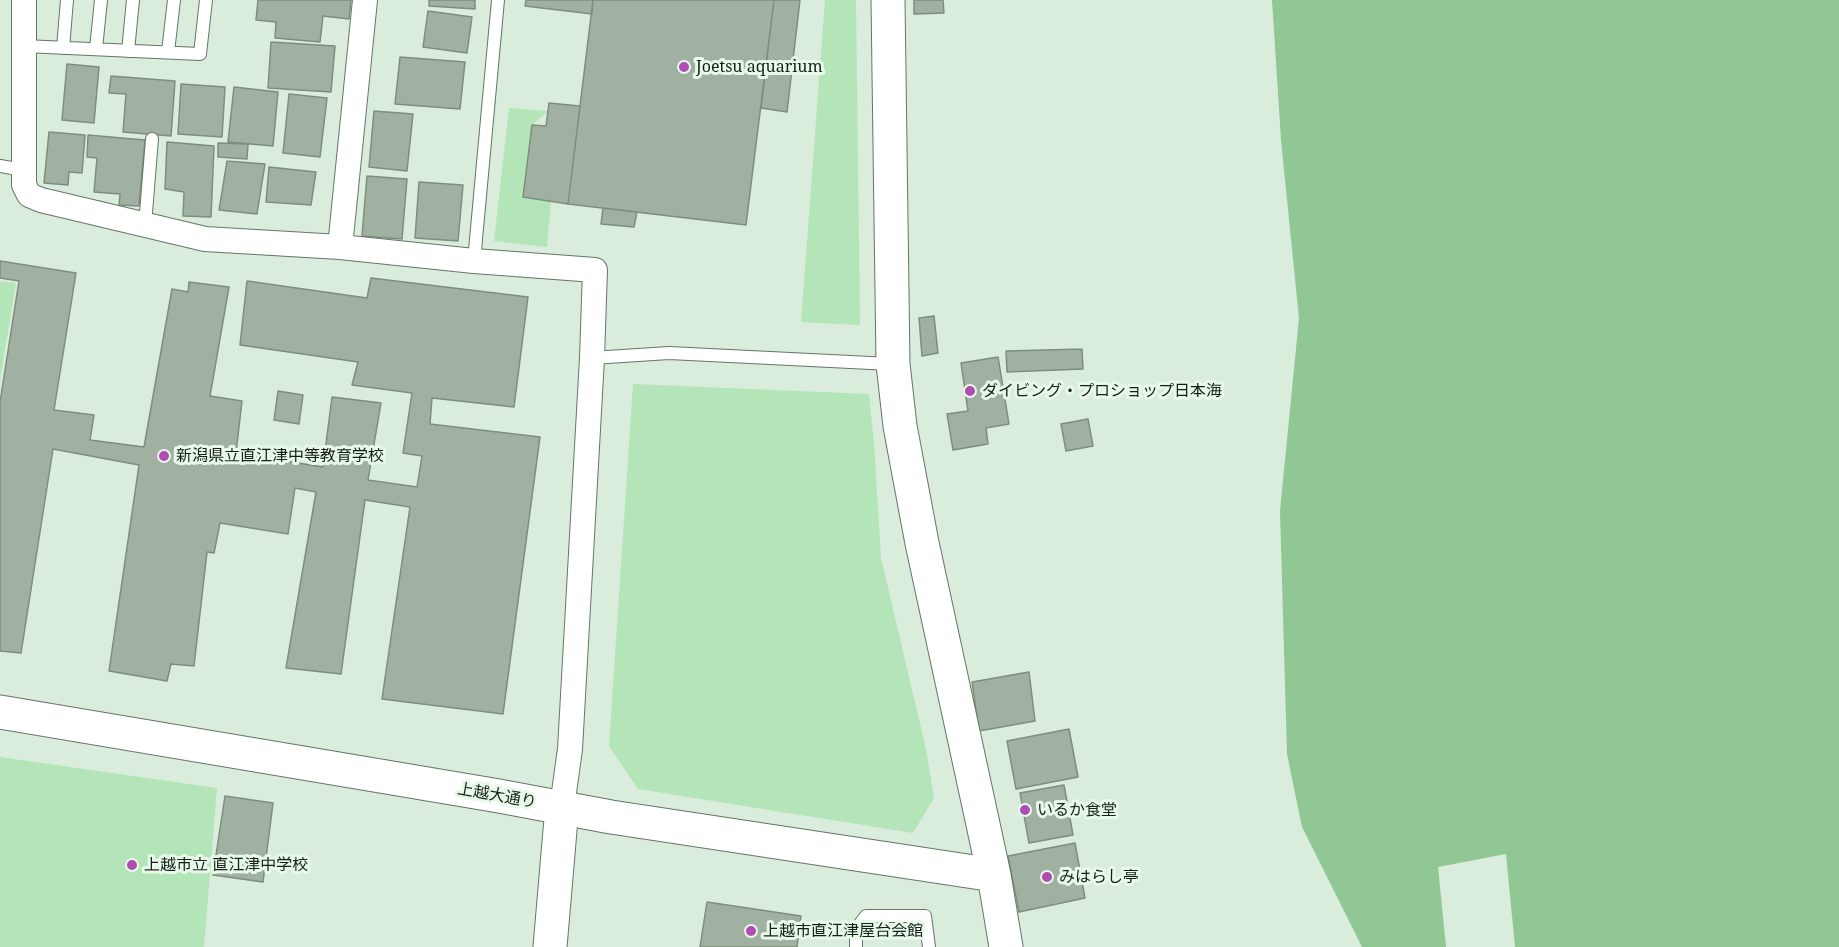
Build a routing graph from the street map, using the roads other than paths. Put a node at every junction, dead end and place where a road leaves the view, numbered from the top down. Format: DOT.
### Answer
graph roads {
  1 [pos="24,0"];
  2 [pos="67,0"];
  3 [pos="101,0"];
  4 [pos="134,0"];
  5 [pos="174,0"];
  6 [pos="206,0"];
  7 [pos="365,0"];
  8 [pos="498,0"];
  9 [pos="888,0"];
  10 [pos="24,46"];
  11 [pos="63,48"];
  12 [pos="96,50"];
  13 [pos="128,51"];
  14 [pos="168,52"];
  15 [pos="152,139"];
  16 [pos="12,168"];
  17 [pos="145,225"];
  18 [pos="340,248"];
  19 [pos="474,261"];
  20 [pos="592,358"];
  21 [pos="893,364"];
  22 [pos="0,712"];
  23 [pos="562,807"];
  24 [pos="994,875"];
  25 [pos="550,947"];
  26 [pos="856,947"];
  27 [pos="928,947"];
  28 [pos="1006,947"];
  1 -- 10 [label="street"];
  2 -- 11 [label="lane"];
  3 -- 12 [label="lane"];
  4 -- 13 [label="lane"];
  5 -- 14 [label="lane"];
  6 -- 14 [label="lane"];
  7 -- 18 [label="street"];
  8 -- 19 [label="lane"];
  9 -- 21 [label="street"];
  10 -- 11 [label="lane"];
  10 -- 16 [label="street"];
  11 -- 12 [label="lane"];
  12 -- 13 [label="lane"];
  13 -- 14 [label="lane"];
  15 -- 17 [label="lane"];
  16 -- 17 [label="street"];
  17 -- 18 [label="street"];
  18 -- 19 [label="street"];
  19 -- 20 [label="street"];
  20 -- 21 [label="lane"];
  20 -- 23 [label="street"];
  21 -- 24 [label="street"];
  22 -- 23 [label="street, 上越大通り"];
  23 -- 24 [label="street, 上越大通り"];
  23 -- 25 [label="street"];
  24 -- 28 [label="street"];
  26 -- 27 [label="lane"];
}
